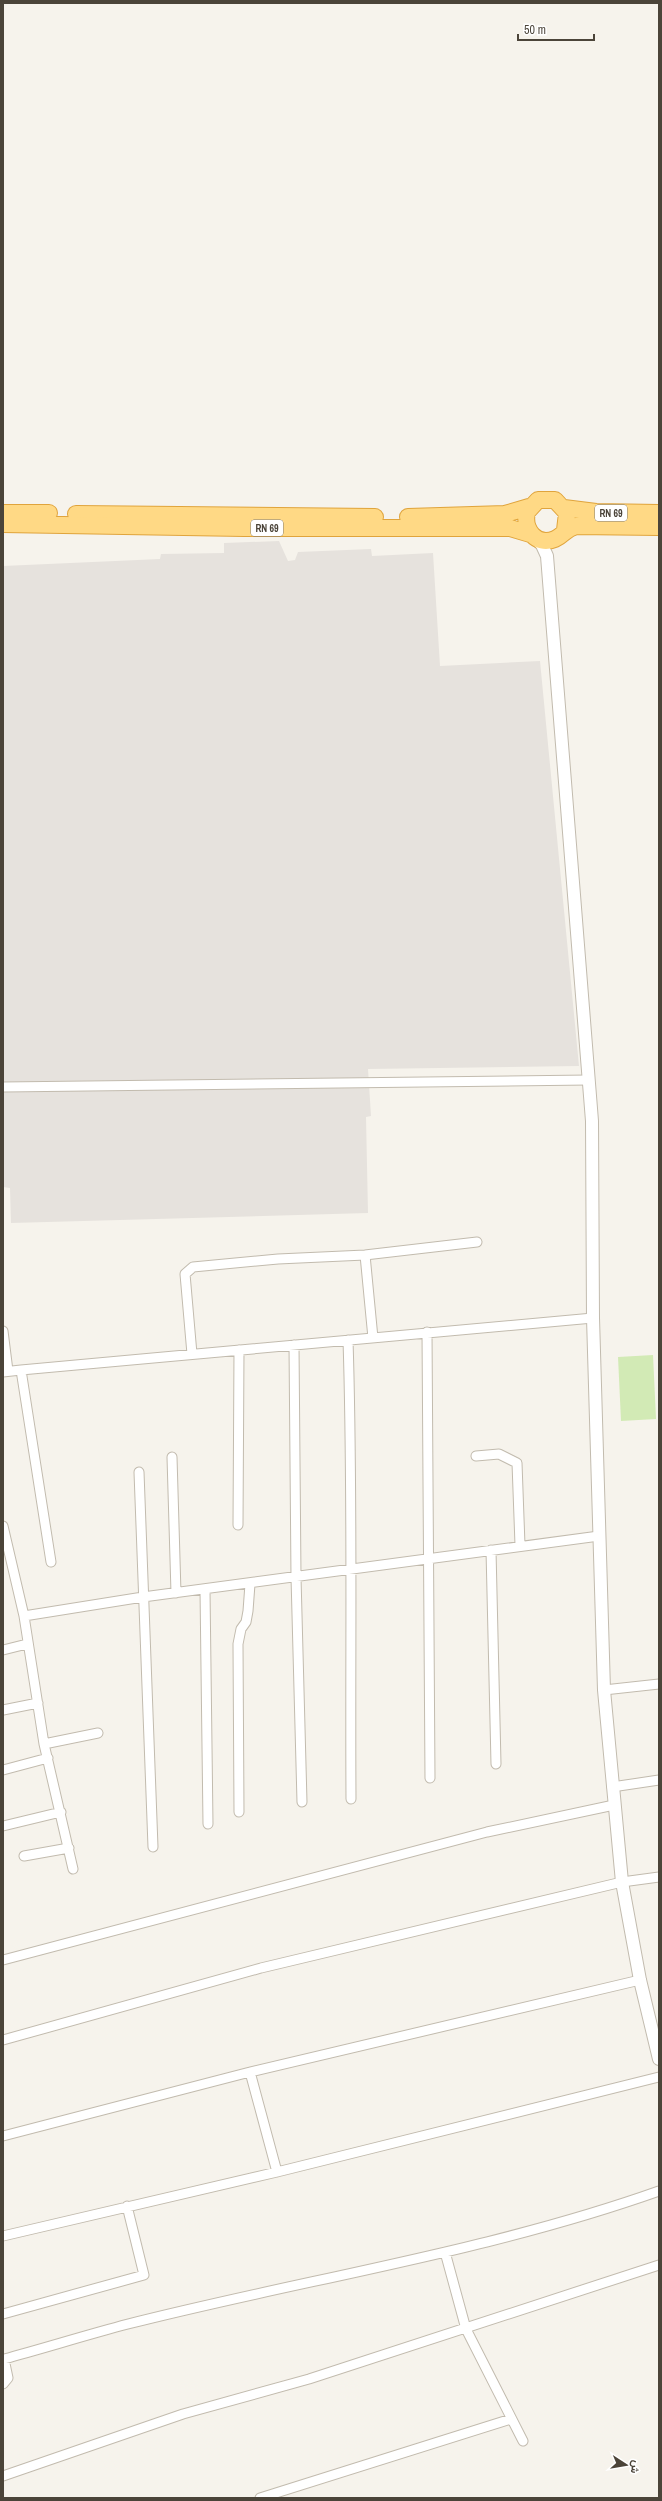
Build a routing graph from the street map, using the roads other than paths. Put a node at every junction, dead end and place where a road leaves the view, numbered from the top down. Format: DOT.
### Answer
graph roads {
  1 [pos="529,507"];
  2 [pos="564,508"];
  3 [pos="3,513"];
  4 [pos="659,513"];
  5 [pos="3,524"];
  6 [pos="659,527"];
  7 [pos="561,534"];
  8 [pos="533,536"];
  9 [pos="547,556"];
  10 [pos="589,1080"];
  11 [pos="3,1088"];
  12 [pos="477,1242"];
  13 [pos="365,1256"];
  14 [pos="593,1318"];
  15 [pos="3,1331"];
  16 [pos="427,1332"];
  17 [pos="373,1338"];
  18 [pos="348,1340"];
  19 [pos="294,1345"];
  20 [pos="239,1350"];
  21 [pos="192,1354"];
  22 [pos="21,1370"];
  23 [pos="5,1372"];
  24 [pos="476,1456"];
  25 [pos="172,1457"];
  26 [pos="139,1472"];
  27 [pos="238,1524"];
  28 [pos="3,1526"];
  29 [pos="599,1536"];
  30 [pos="520,1545"];
  31 [pos="491,1550"];
  32 [pos="429,1559"];
  33 [pos="51,1562"];
  34 [pos="7,1564"];
  35 [pos="350,1569"];
  36 [pos="296,1577"];
  37 [pos="250,1584"];
  38 [pos="205,1590"];
  39 [pos="176,1593"];
  40 [pos="143,1597"];
  41 [pos="24,1616"];
  42 [pos="27,1644"];
  43 [pos="3,1650"];
  44 [pos="659,1684"];
  45 [pos="604,1690"];
  46 [pos="38,1703"];
  47 [pos="3,1710"];
  48 [pos="98,1733"];
  49 [pos="44,1744"];
  50 [pos="48,1758"];
  51 [pos="496,1764"];
  52 [pos="3,1770"];
  53 [pos="430,1778"];
  54 [pos="659,1780"];
  55 [pos="612,1787"];
  56 [pos="351,1799"];
  57 [pos="302,1802"];
  58 [pos="614,1805"];
  59 [pos="61,1812"];
  60 [pos="239,1812"];
  61 [pos="208,1824"];
  62 [pos="3,1826"];
  63 [pos="153,1847"];
  64 [pos="69,1848"];
  65 [pos="24,1856"];
  66 [pos="73,1869"];
  67 [pos="659,1877"];
  68 [pos="622,1882"];
  69 [pos="3,1960"];
  70 [pos="640,1980"];
  71 [pos="656,2034"];
  72 [pos="3,2040"];
  73 [pos="659,2059"];
  74 [pos="250,2072"];
  75 [pos="659,2077"];
  76 [pos="3,2136"];
  77 [pos="277,2172"];
  78 [pos="659,2191"];
  79 [pos="127,2206"];
  80 [pos="3,2236"];
  81 [pos="445,2252"];
  82 [pos="659,2265"];
  83 [pos="3,2314"];
  84 [pos="466,2329"];
  85 [pos="3,2358"];
  86 [pos="3,2384"];
  87 [pos="511,2419"];
  88 [pos="523,2441"];
  89 [pos="3,2476"];
  90 [pos="260,2498"];
  1 -- 2 [label="highway"];
  1 -- 3 [label="highway, RN 69"];
  1 -- 8 [label="highway"];
  2 -- 4 [label="highway, RN 69"];
  2 -- 7 [label="highway"];
  5 -- 8 [label="highway, RN 69"];
  6 -- 7 [label="highway, RN 69"];
  7 -- 8 [label="highway"];
  7 -- 9 [label="street"];
  8 -- 9 [label="street"];
  9 -- 10 [label="street"];
  10 -- 11 [label="street"];
  10 -- 14 [label="street"];
  12 -- 13 [label="street"];
  13 -- 17 [label="street"];
  13 -- 21 [label="street"];
  14 -- 16 [label="street"];
  14 -- 29 [label="street"];
  15 -- 23 [label="street"];
  16 -- 17 [label="street"];
  16 -- 32 [label="street"];
  17 -- 18 [label="street"];
  18 -- 19 [label="street"];
  18 -- 35 [label="street"];
  19 -- 20 [label="street"];
  19 -- 36 [label="street"];
  20 -- 21 [label="street"];
  20 -- 27 [label="street"];
  21 -- 22 [label="street"];
  22 -- 23 [label="street"];
  22 -- 33 [label="street"];
  24 -- 30 [label="street"];
  25 -- 39 [label="street"];
  26 -- 40 [label="street"];
  28 -- 34 [label="street"];
  29 -- 30 [label="street"];
  29 -- 45 [label="street"];
  30 -- 31 [label="street"];
  31 -- 32 [label="street"];
  31 -- 51 [label="street"];
  32 -- 35 [label="street"];
  32 -- 53 [label="street"];
  34 -- 41 [label="street"];
  35 -- 36 [label="street"];
  35 -- 56 [label="street"];
  36 -- 37 [label="street"];
  36 -- 57 [label="street"];
  37 -- 38 [label="street"];
  37 -- 60 [label="street"];
  38 -- 39 [label="street"];
  38 -- 61 [label="street"];
  39 -- 40 [label="street"];
  40 -- 41 [label="street"];
  40 -- 63 [label="street"];
  41 -- 42 [label="street"];
  42 -- 43 [label="street"];
  42 -- 46 [label="street"];
  44 -- 45 [label="street"];
  45 -- 55 [label="street"];
  46 -- 47 [label="street"];
  46 -- 49 [label="street"];
  48 -- 49 [label="street"];
  49 -- 50 [label="street"];
  50 -- 52 [label="street"];
  50 -- 59 [label="street"];
  54 -- 55 [label="street"];
  55 -- 58 [label="street"];
  58 -- 68 [label="street"];
  58 -- 69 [label="street"];
  59 -- 62 [label="street"];
  59 -- 64 [label="street"];
  64 -- 65 [label="street"];
  64 -- 66 [label="street"];
  67 -- 68 [label="street"];
  68 -- 70 [label="street"];
  68 -- 72 [label="street"];
  70 -- 71 [label="street"];
  70 -- 74 [label="street"];
  71 -- 73 [label="street"];
  74 -- 76 [label="street"];
  74 -- 77 [label="street"];
  75 -- 77 [label="street"];
  77 -- 79 [label="street"];
  78 -- 81 [label="street"];
  79 -- 80 [label="street"];
  79 -- 83 [label="street"];
  81 -- 84 [label="street"];
  81 -- 85 [label="street"];
  82 -- 84 [label="street"];
  84 -- 87 [label="street"];
  84 -- 89 [label="street"];
  85 -- 86 [label="street"];
  87 -- 88 [label="street"];
  87 -- 90 [label="street"];
}
